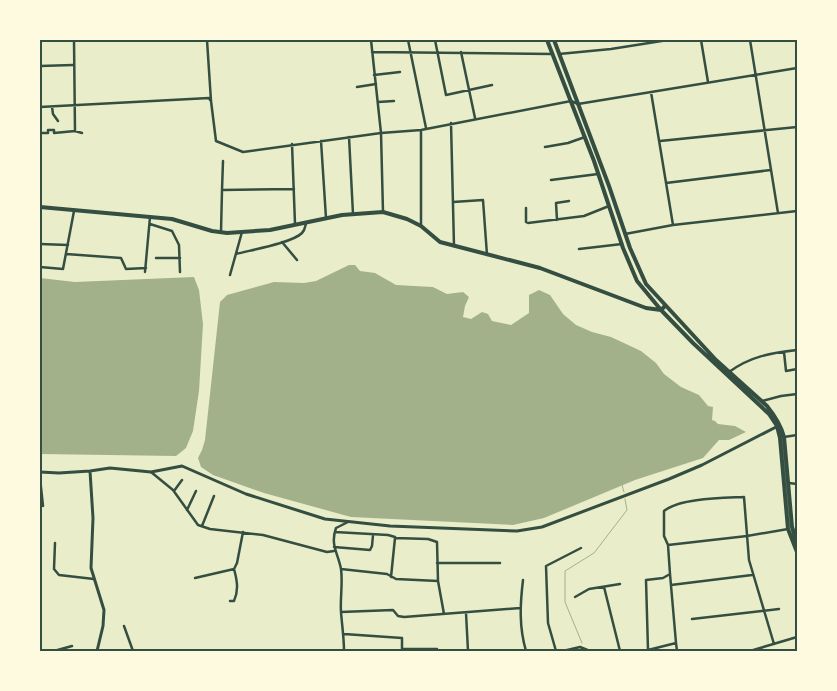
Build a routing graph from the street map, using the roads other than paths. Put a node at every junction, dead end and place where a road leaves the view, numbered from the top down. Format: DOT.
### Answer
graph roads {
  1 [pos="74,40"];
  2 [pos="207,40"];
  3 [pos="372,40"];
  4 [pos="408,40"];
  5 [pos="435,40"];
  6 [pos="547,40"];
  7 [pos="554,40"];
  8 [pos="668,40"];
  9 [pos="701,40"];
  10 [pos="750,40"];
  11 [pos="372,52"];
  12 [pos="410,52"];
  13 [pos="436,52"];
  14 [pos="460,52"];
  15 [pos="553,54"];
  16 [pos="559,54"];
  17 [pos="74,65"];
  18 [pos="40,66"];
  19 [pos="797,68"];
  20 [pos="400,72"];
  21 [pos="756,74"];
  22 [pos="374,75"];
  23 [pos="708,82"];
  24 [pos="376,84"];
  25 [pos="492,85"];
  26 [pos="357,87"];
  27 [pos="469,90"];
  28 [pos="651,92"];
  29 [pos="211,101"];
  30 [pos="394,101"];
  31 [pos="571,101"];
  32 [pos="378,102"];
  33 [pos="578,104"];
  34 [pos="52,106"];
  35 [pos="75,106"];
  36 [pos="40,107"];
  37 [pos="475,118"];
  38 [pos="58,121"];
  39 [pos="451,123"];
  40 [pos="797,127"];
  41 [pos="426,128"];
  42 [pos="421,130"];
  43 [pos="74,131"];
  44 [pos="766,131"];
  45 [pos="82,132"];
  46 [pos="40,133"];
  47 [pos="381,133"];
  48 [pos="348,137"];
  49 [pos="585,137"];
  50 [pos="320,141"];
  51 [pos="660,141"];
  52 [pos="292,144"];
  53 [pos="545,147"];
  54 [pos="223,161"];
  55 [pos="771,170"];
  56 [pos="598,174"];
  57 [pos="551,180"];
  58 [pos="666,183"];
  59 [pos="294,188"];
  60 [pos="222,190"];
  61 [pos="569,201"];
  62 [pos="453,202"];
  63 [pos="609,206"];
  64 [pos="40,207"];
  65 [pos="526,208"];
  66 [pos="74,211"];
  67 [pos="797,211"];
  68 [pos="383,212"];
  69 [pos="778,213"];
  70 [pos="353,214"];
  71 [pos="150,217"];
  72 [pos="326,218"];
  73 [pos="557,220"];
  74 [pos="307,222"];
  75 [pos="150,224"];
  76 [pos="295,224"];
  77 [pos="673,225"];
  78 [pos="421,226"];
  79 [pos="220,232"];
  80 [pos="242,232"];
  81 [pos="625,234"];
  82 [pos="282,242"];
  83 [pos="40,244"];
  84 [pos="622,244"];
  85 [pos="68,245"];
  86 [pos="454,246"];
  87 [pos="579,249"];
  88 [pos="66,254"];
  89 [pos="236,254"];
  90 [pos="487,255"];
  91 [pos="156,258"];
  92 [pos="180,258"];
  93 [pos="296,260"];
  94 [pos="40,267"];
  95 [pos="146,268"];
  96 [pos="146,272"];
  97 [pos="180,272"];
  98 [pos="230,275"];
  99 [pos="665,306"];
  100 [pos="661,310"];
  101 [pos="797,350"];
  102 [pos="784,352"];
  103 [pos="797,369"];
  104 [pos="730,372"];
  105 [pos="797,394"];
  106 [pos="762,401"];
  107 [pos="778,426"];
  108 [pos="779,434"];
  109 [pos="797,435"];
  110 [pos="784,437"];
  111 [pos="90,471"];
  112 [pos="40,472"];
  113 [pos="151,472"];
  114 [pos="40,478"];
  115 [pos="182,480"];
  116 [pos="787,483"];
  117 [pos="797,484"];
  118 [pos="174,491"];
  119 [pos="196,491"];
  120 [pos="214,496"];
  121 [pos="43,506"];
  122 [pos="187,510"];
  123 [pos="348,522"];
  124 [pos="202,526"];
  125 [pos="788,529"];
  126 [pos="243,532"];
  127 [pos="335,532"];
  128 [pos="373,536"];
  129 [pos="747,536"];
  130 [pos="396,538"];
  131 [pos="797,542"];
  132 [pos="55,544"];
  133 [pos="668,545"];
  134 [pos="581,548"];
  135 [pos="334,549"];
  136 [pos="797,552"];
  137 [pos="438,563"];
  138 [pos="500,563"];
  139 [pos="234,569"];
  140 [pos="341,569"];
  141 [pos="670,574"];
  142 [pos="752,575"];
  143 [pos="391,577"];
  144 [pos="195,578"];
  145 [pos="94,579"];
  146 [pos="523,580"];
  147 [pos="438,581"];
  148 [pos="620,584"];
  149 [pos="671,585"];
  150 [pos="604,587"];
  151 [pos="575,597"];
  152 [pos="230,601"];
  153 [pos="520,608"];
  154 [pos="780,609"];
  155 [pos="763,611"];
  156 [pos="341,612"];
  157 [pos="466,613"];
  158 [pos="444,614"];
  159 [pos="692,619"];
  160 [pos="124,626"];
  161 [pos="344,634"];
  162 [pos="797,637"];
  163 [pos="676,643"];
  164 [pos="774,644"];
  165 [pos="72,646"];
  166 [pos="437,648"];
  167 [pos="402,650"];
  168 [pos="647,650"];
  169 [pos="54,651"];
  170 [pos="97,651"];
  171 [pos="133,651"];
  172 [pos="344,651"];
  173 [pos="468,651"];
  174 [pos="526,651"];
  175 [pos="556,651"];
  176 [pos="563,651"];
  177 [pos="590,651"];
  178 [pos="620,651"];
  179 [pos="677,651"];
  180 [pos="750,651"];
  1 -- 17 [label="street"];
  2 -- 29 [label="street"];
  3 -- 11 [label="street"];
  4 -- 12 [label="street"];
  5 -- 13 [label="street"];
  6 -- 15 [label="main road"];
  7 -- 16 [label="main road"];
  8 -- 16 [label="street"];
  9 -- 23 [label="street"];
  10 -- 21 [label="street"];
  11 -- 12 [label="street"];
  11 -- 22 [label="street"];
  12 -- 13 [label="street"];
  12 -- 41 [label="street"];
  13 -- 14 [label="street"];
  13 -- 27 [label="street"];
  14 -- 15 [label="street"];
  14 -- 27 [label="street"];
  15 -- 31 [label="main road"];
  16 -- 33 [label="main road"];
  17 -- 18 [label="street"];
  17 -- 35 [label="street"];
  19 -- 21 [label="street"];
  20 -- 22 [label="street"];
  21 -- 23 [label="street"];
  21 -- 44 [label="street"];
  22 -- 24 [label="street"];
  23 -- 28 [label="street"];
  24 -- 26 [label="street"];
  24 -- 32 [label="street"];
  25 -- 27 [label="street"];
  27 -- 37 [label="street"];
  28 -- 33 [label="street"];
  28 -- 51 [label="street"];
  29 -- 35 [label="street"];
  29 -- 52 [label="street"];
  30 -- 32 [label="street"];
  31 -- 33 [label="street"];
  31 -- 37 [label="street"];
  31 -- 49 [label="main road"];
  32 -- 47 [label="street"];
  33 -- 81 [label="main road"];
  34 -- 35 [label="street"];
  34 -- 36 [label="street"];
  34 -- 38 [label="street"];
  35 -- 43 [label="street"];
  37 -- 39 [label="street"];
  39 -- 41 [label="street"];
  39 -- 62 [label="street"];
  40 -- 44 [label="street"];
  41 -- 42 [label="street"];
  42 -- 47 [label="street"];
  42 -- 78 [label="street"];
  43 -- 45 [label="street"];
  43 -- 46 [label="street"];
  44 -- 51 [label="street"];
  44 -- 55 [label="street"];
  47 -- 48 [label="street"];
  47 -- 68 [label="street"];
  48 -- 50 [label="street"];
  48 -- 70 [label="street"];
  49 -- 53 [label="street"];
  49 -- 56 [label="main road"];
  50 -- 52 [label="street"];
  50 -- 72 [label="street"];
  51 -- 58 [label="street"];
  52 -- 59 [label="street"];
  54 -- 60 [label="street"];
  55 -- 58 [label="street"];
  55 -- 69 [label="street"];
  56 -- 57 [label="street"];
  56 -- 63 [label="main road"];
  58 -- 77 [label="street"];
  59 -- 60 [label="street"];
  59 -- 76 [label="street"];
  60 -- 79 [label="street"];
  61 -- 73 [label="street"];
  62 -- 86 [label="street"];
  62 -- 90 [label="street"];
  63 -- 73 [label="street"];
  63 -- 84 [label="main road"];
  64 -- 66 [label="main road"];
  65 -- 73 [label="street"];
  66 -- 71 [label="main road"];
  66 -- 85 [label="street"];
  67 -- 69 [label="street"];
  68 -- 70 [label="main road"];
  68 -- 78 [label="main road"];
  69 -- 77 [label="street"];
  70 -- 72 [label="main road"];
  71 -- 75 [label="street"];
  71 -- 79 [label="main road"];
  72 -- 74 [label="main road"];
  74 -- 76 [label="main road"];
  74 -- 82 [label="street"];
  75 -- 92 [label="street"];
  75 -- 95 [label="street"];
  76 -- 80 [label="main road"];
  77 -- 81 [label="street"];
  78 -- 86 [label="main road"];
  79 -- 80 [label="main road"];
  80 -- 89 [label="street"];
  81 -- 99 [label="main road"];
  82 -- 89 [label="street"];
  82 -- 93 [label="street"];
  83 -- 85 [label="street"];
  84 -- 87 [label="street"];
  84 -- 100 [label="main road"];
  85 -- 88 [label="street"];
  86 -- 90 [label="main road"];
  88 -- 94 [label="street"];
  88 -- 95 [label="street"];
  89 -- 98 [label="street"];
  90 -- 100 [label="main road"];
  91 -- 92 [label="street"];
  92 -- 97 [label="street"];
  95 -- 96 [label="street"];
  99 -- 100 [label="main road"];
  99 -- 104 [label="main road"];
  100 -- 107 [label="main road"];
  101 -- 102 [label="street"];
  102 -- 103 [label="street"];
  102 -- 104 [label="street"];
  104 -- 106 [label="main road"];
  105 -- 106 [label="street"];
  106 -- 107 [label="main road"];
  107 -- 108 [label="main road"];
  107 -- 110 [label="main road"];
  107 -- 123 [label="street"];
  108 -- 110 [label="street"];
  108 -- 125 [label="main road"];
  109 -- 110 [label="street"];
  110 -- 116 [label="main road"];
  111 -- 112 [label="street"];
  111 -- 113 [label="street"];
  111 -- 145 [label="street"];
  113 -- 118 [label="street"];
  113 -- 123 [label="street"];
  114 -- 121 [label="street"];
  115 -- 118 [label="street"];
  116 -- 117 [label="street"];
  116 -- 131 [label="main road"];
  118 -- 122 [label="street"];
  119 -- 122 [label="street"];
  120 -- 124 [label="street"];
  122 -- 124 [label="street"];
  123 -- 127 [label="street"];
  124 -- 126 [label="street"];
  125 -- 129 [label="street"];
  125 -- 136 [label="main road"];
  126 -- 135 [label="street"];
  126 -- 139 [label="street"];
  127 -- 128 [label="street"];
  127 -- 135 [label="street"];
  128 -- 130 [label="street"];
  128 -- 135 [label="street"];
  129 -- 133 [label="street"];
  129 -- 133 [label="street"];
  129 -- 142 [label="street"];
  130 -- 137 [label="street"];
  130 -- 143 [label="street"];
  132 -- 145 [label="street"];
  133 -- 141 [label="street"];
  134 -- 175 [label="street"];
  135 -- 140 [label="street"];
  137 -- 138 [label="street"];
  137 -- 147 [label="street"];
  139 -- 144 [label="street"];
  139 -- 152 [label="street"];
  140 -- 143 [label="street"];
  140 -- 156 [label="street"];
  141 -- 149 [label="street"];
  141 -- 168 [label="street"];
  142 -- 149 [label="street"];
  142 -- 155 [label="street"];
  143 -- 147 [label="street"];
  145 -- 170 [label="street"];
  146 -- 153 [label="street"];
  147 -- 158 [label="street"];
  148 -- 150 [label="street"];
  149 -- 163 [label="street"];
  150 -- 151 [label="street"];
  150 -- 178 [label="street"];
  153 -- 157 [label="street"];
  153 -- 174 [label="street"];
  154 -- 155 [label="street"];
  155 -- 159 [label="street"];
  155 -- 164 [label="street"];
  156 -- 158 [label="street"];
  156 -- 161 [label="street"];
  157 -- 158 [label="street"];
  157 -- 173 [label="street"];
  160 -- 171 [label="street"];
  161 -- 167 [label="street"];
  161 -- 172 [label="street"];
  162 -- 164 [label="street"];
  163 -- 168 [label="street"];
  163 -- 179 [label="street"];
  164 -- 180 [label="street"];
  165 -- 169 [label="street"];
  166 -- 167 [label="street"];
  176 -- 177 [label="street"];
}
